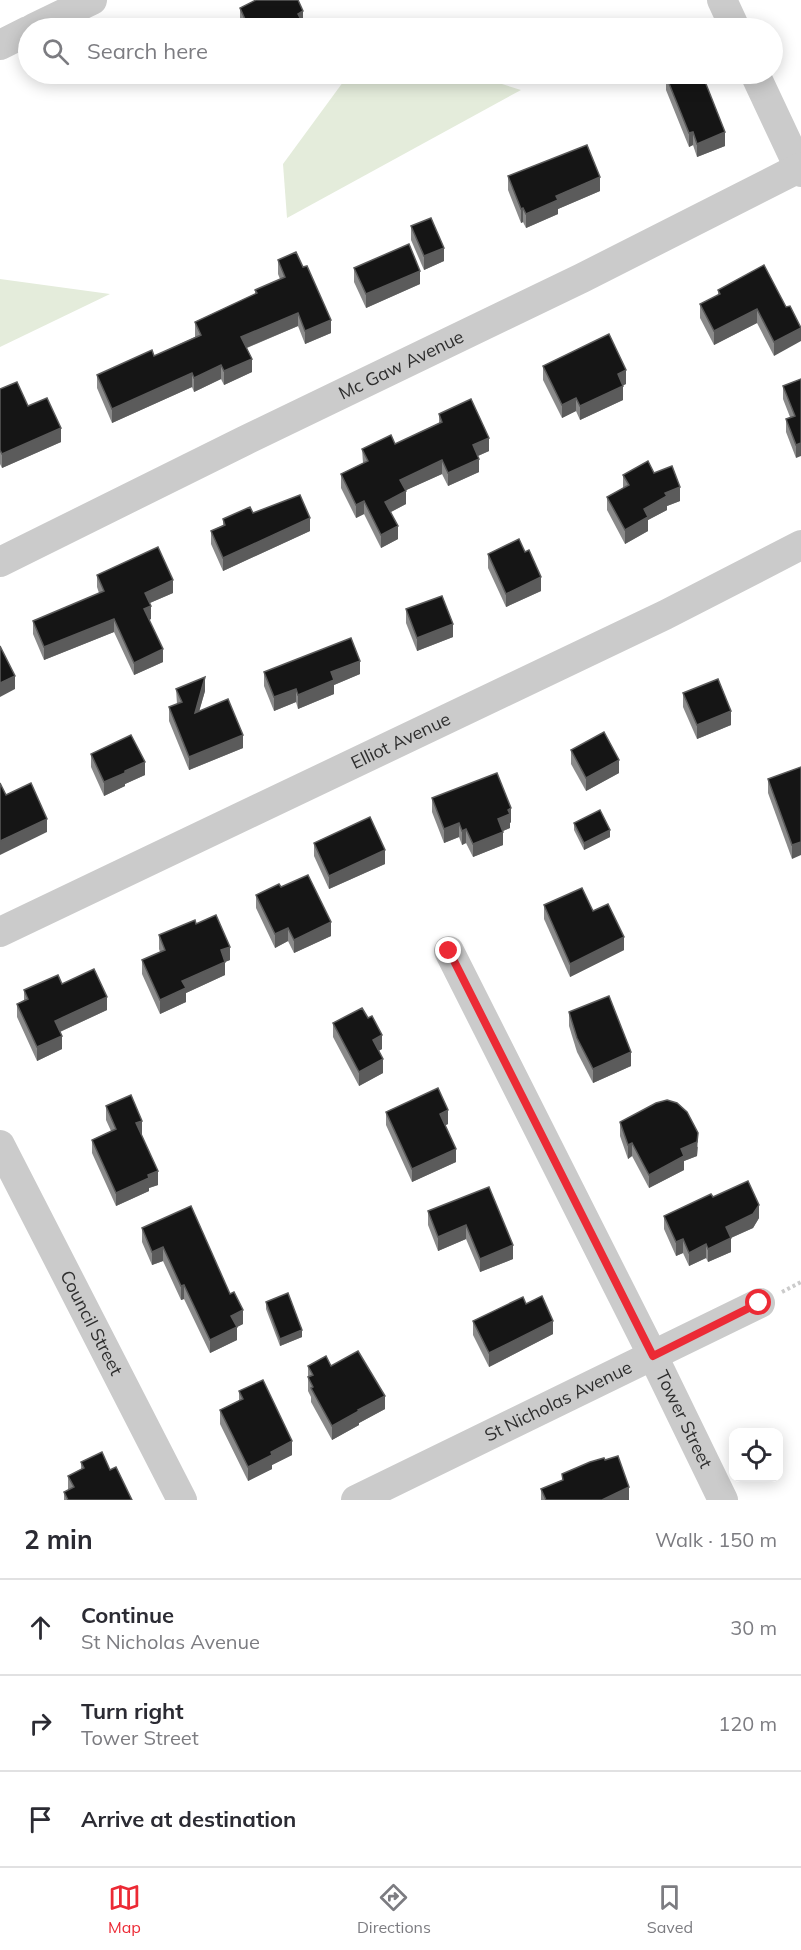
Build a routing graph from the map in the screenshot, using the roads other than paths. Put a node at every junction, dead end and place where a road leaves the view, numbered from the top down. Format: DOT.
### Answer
graph roads {
  1 [pos="92,0"];
  2 [pos="722,0"];
  3 [pos="54,18"];
  4 [pos="730,18"];
  5 [pos="18,36"];
  6 [pos="0,45"];
  7 [pos="760,84"];
  8 [pos="800,169"];
  9 [pos="801,545"];
  10 [pos="0,562"];
  11 [pos="0,932"];
  12 [pos="449,951"];
  13 [pos="0,1145"];
  14 [pos="759,1303"];
  15 [pos="653,1356"];
  16 [pos="182,1500"];
  17 [pos="356,1500"];
  18 [pos="723,1500"];
  1 -- 3 [label="street"];
  2 -- 4 [label="street"];
  5 -- 6 [label="street"];
  7 -- 8 [label="street"];
  8 -- 10 [label="street, Mc Gaw Avenue"];
  9 -- 11 [label="street, Elliot Avenue"];
  12 -- 15 [label="street, Tower Street"];
  13 -- 16 [label="street, Council Street"];
  14 -- 15 [label="street, St Nicholas Avenue"];
  15 -- 17 [label="street, St Nicholas Avenue"];
  15 -- 18 [label="street, Tower Street"];
}
